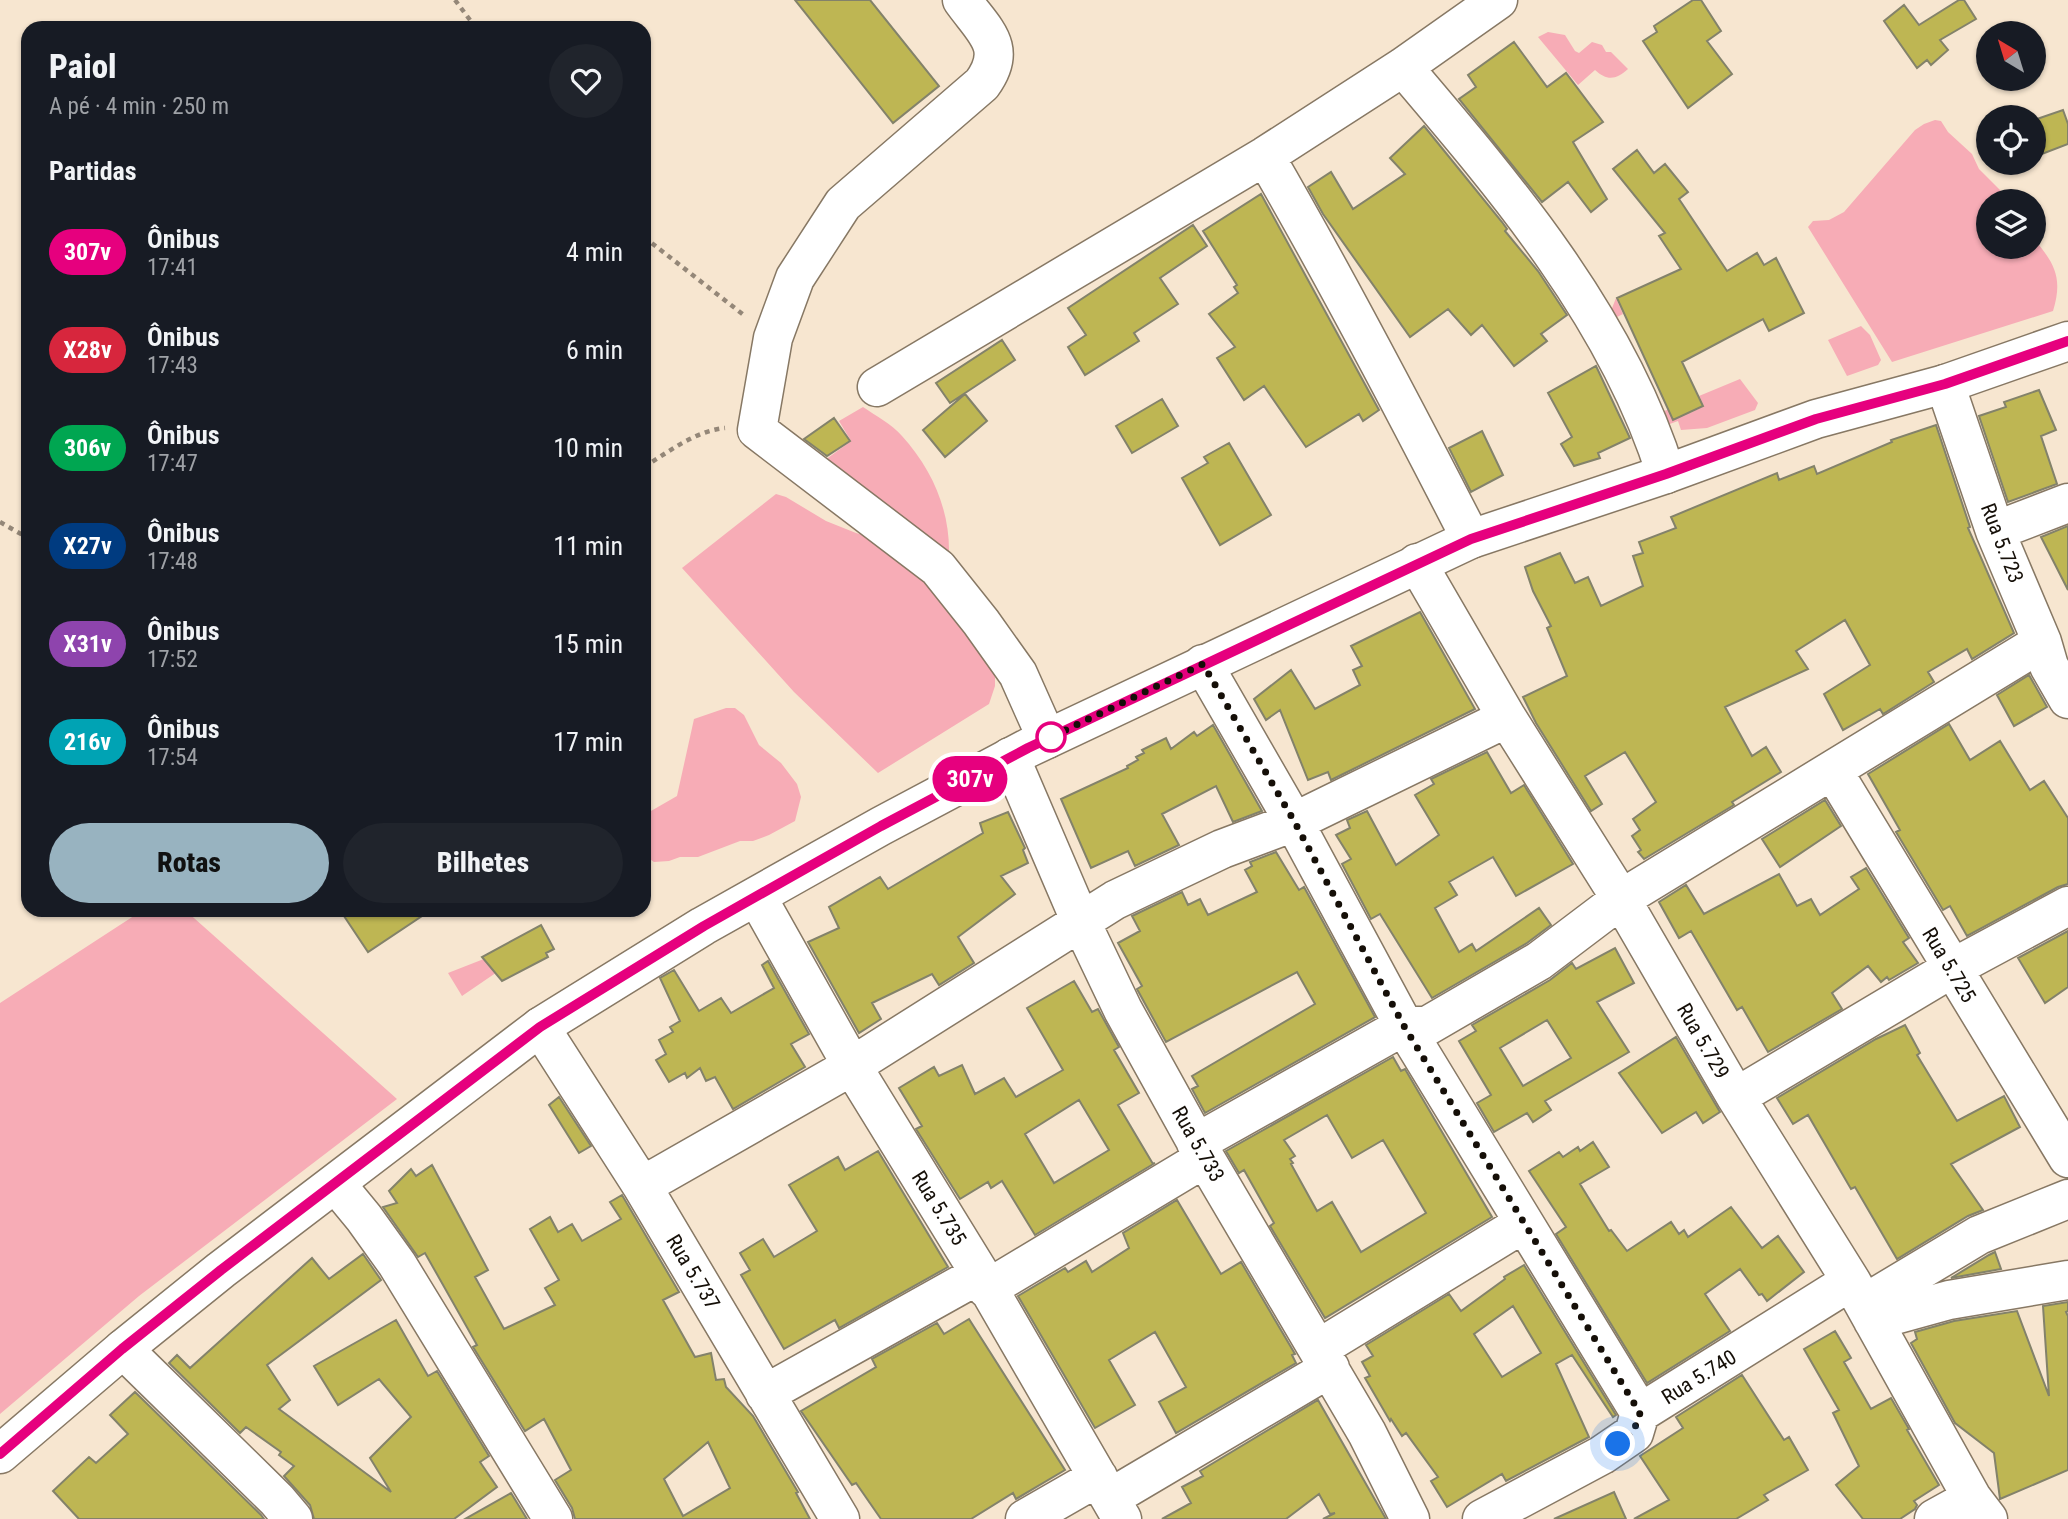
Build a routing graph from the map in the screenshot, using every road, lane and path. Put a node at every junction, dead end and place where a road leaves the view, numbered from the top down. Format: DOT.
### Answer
graph roads {
  1 [pos="455,0"];
  2 [pos="962,0"];
  3 [pos="1498,0"];
  4 [pos="471,21"];
  5 [pos="1403,67"];
  6 [pos="1265,156"];
  7 [pos="651,242"];
  8 [pos="774,338"];
  9 [pos="2068,341"];
  10 [pos="1945,384"];
  11 [pos="877,387"];
  12 [pos="757,430"];
  13 [pos="651,463"];
  14 [pos="1666,474"];
  15 [pos="2068,503"];
  16 [pos="0,522"];
  17 [pos="1995,531"];
  18 [pos="21,534"];
  19 [pos="1471,539"];
  20 [pos="1418,563"];
  21 [pos="2053,654"];
  22 [pos="1203,664"];
  23 [pos="2068,699"];
  24 [pos="1507,719"];
  25 [pos="1028,748"];
  26 [pos="1833,771"];
  27 [pos="1294,821"];
  28 [pos="757,897"];
  29 [pos="1620,898"];
  30 [pos="2068,906"];
  31 [pos="1080,920"];
  32 [pos="1951,969"];
  33 [pos="1404,1026"];
  34 [pos="540,1027"];
  35 [pos="852,1066"];
  36 [pos="1736,1097"];
  37 [pos="1200,1150"];
  38 [pos="2068,1158"];
  39 [pos="336,1184"];
  40 [pos="642,1186"];
  41 [pos="2068,1199"];
  42 [pos="1524,1223"];
  43 [pos="2068,1280"];
  44 [pos="984,1282"];
  45 [pos="1863,1302"];
  46 [pos="122,1349"];
  47 [pos="1324,1358"];
  48 [pos="765,1394"];
  49 [pos="1640,1413"];
  50 [pos="0,1454"];
  51 [pos="1110,1498"];
  52 [pos="1980,1508"];
  53 [pos="292,1519"];
  54 [pos="553,1519"];
  55 [pos="841,1519"];
  56 [pos="1025,1519"];
  57 [pos="1410,1519"];
  58 [pos="1482,1519"];
  59 [pos="1934,1519"];
  1 -- 4 [label="path"];
  2 -- 8 [label="street"];
  3 -- 5 [label="street"];
  5 -- 6 [label="street"];
  5 -- 14 [label="street"];
  6 -- 11 [label="street"];
  6 -- 19 [label="street"];
  7 -- 8 [label="path"];
  8 -- 12 [label="street"];
  9 -- 10 [label="street"];
  10 -- 14 [label="street"];
  10 -- 17 [label="street, Rua 5.723"];
  12 -- 13 [label="path"];
  12 -- 25 [label="street, Rua 5.733"];
  14 -- 19 [label="street"];
  15 -- 17 [label="street"];
  16 -- 18 [label="path"];
  17 -- 21 [label="street, Rua 5.723"];
  19 -- 20 [label="street"];
  20 -- 22 [label="street"];
  20 -- 24 [label="street, Rua 5.729"];
  21 -- 23 [label="street, Rua 5.723"];
  21 -- 26 [label="street"];
  22 -- 25 [label="street"];
  22 -- 27 [label="street"];
  24 -- 27 [label="street"];
  24 -- 29 [label="street, Rua 5.729"];
  25 -- 28 [label="street"];
  25 -- 31 [label="street, Rua 5.733"];
  26 -- 29 [label="street"];
  26 -- 32 [label="street, Rua 5.725"];
  27 -- 31 [label="street"];
  27 -- 33 [label="street"];
  28 -- 34 [label="street"];
  28 -- 35 [label="street, Rua 5.735"];
  29 -- 33 [label="street"];
  29 -- 36 [label="street, Rua 5.729"];
  30 -- 32 [label="street"];
  31 -- 35 [label="street"];
  31 -- 37 [label="street, Rua 5.733"];
  32 -- 36 [label="street"];
  32 -- 38 [label="street, Rua 5.725"];
  33 -- 37 [label="street"];
  33 -- 42 [label="street"];
  34 -- 39 [label="street"];
  34 -- 40 [label="street, Rua 5.737"];
  35 -- 40 [label="street"];
  35 -- 44 [label="street, Rua 5.735"];
  36 -- 45 [label="street, Rua 5.729"];
  37 -- 44 [label="street"];
  37 -- 47 [label="street, Rua 5.733"];
  39 -- 46 [label="street"];
  39 -- 54 [label="street"];
  40 -- 48 [label="street, Rua 5.737"];
  41 -- 45 [label="street, Rua 5.740"];
  42 -- 47 [label="street"];
  42 -- 49 [label="street"];
  43 -- 45 [label="street"];
  44 -- 48 [label="street"];
  44 -- 51 [label="street, Rua 5.735"];
  45 -- 49 [label="street, Rua 5.740"];
  45 -- 52 [label="street, Rua 5.729"];
  46 -- 50 [label="street"];
  46 -- 53 [label="street"];
  47 -- 51 [label="street"];
  47 -- 57 [label="street, Rua 5.733"];
  48 -- 55 [label="street, Rua 5.737"];
  49 -- 58 [label="street, Rua 5.740"];
  51 -- 56 [label="street"];
  52 -- 59 [label="street"];
}
